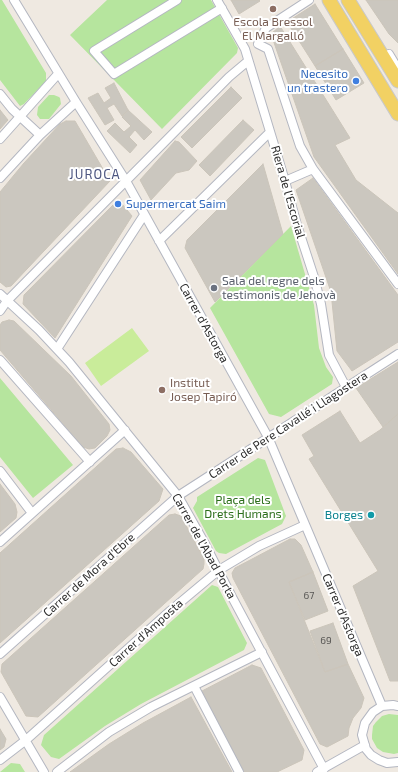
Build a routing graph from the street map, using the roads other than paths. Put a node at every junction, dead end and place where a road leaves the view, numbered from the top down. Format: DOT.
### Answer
graph roads {
  1 [pos="14,0"];
  2 [pos="177,0"];
  3 [pos="217,0"];
  4 [pos="309,0"];
  5 [pos="329,0"];
  6 [pos="348,0"];
  7 [pos="355,0"];
  8 [pos="222,8"];
  9 [pos="258,44"];
  10 [pos="245,50"];
  11 [pos="248,61"];
  12 [pos="397,64"];
  13 [pos="58,74"];
  14 [pos="229,77"];
  15 [pos="254,78"];
  16 [pos="398,81"];
  17 [pos="0,94"];
  18 [pos="76,102"];
  19 [pos="398,114"];
  20 [pos="20,117"];
  21 [pos="270,132"];
  22 [pos="40,135"];
  23 [pos="0,139"];
  24 [pos="313,169"];
  25 [pos="0,178"];
  26 [pos="126,181"];
  27 [pos="285,181"];
  28 [pos="144,215"];
  29 [pos="159,241"];
  30 [pos="398,284"];
  31 [pos="0,294"];
  32 [pos="7,301"];
  33 [pos="0,311"];
  34 [pos="57,349"];
  35 [pos="398,354"];
  36 [pos="0,360"];
  37 [pos="346,387"];
  38 [pos="125,430"];
  39 [pos="268,437"];
  40 [pos="90,462"];
  41 [pos="0,471"];
  42 [pos="178,496"];
  43 [pos="32,513"];
  44 [pos="305,525"];
  45 [pos="0,542"];
  46 [pos="219,570"];
  47 [pos="262,652"];
  48 [pos="0,654"];
  49 [pos="194,686"];
  50 [pos="0,697"];
  51 [pos="382,706"];
  52 [pos="398,706"];
  53 [pos="26,740"];
  54 [pos="365,745"];
  55 [pos="0,760"];
  56 [pos="398,762"];
  57 [pos="321,770"];
  58 [pos="44,772"];
  59 [pos="57,772"];
  60 [pos="238,772"];
  1 -- 13 [label="street, Carrer d'Astorga"];
  2 -- 8 [label="street"];
  3 -- 8 [label="street, Riera de l'Escorial"];
  4 -- 9 [label="street"];
  5 -- 19 [label="main road"];
  6 -- 16 [label="main road"];
  7 -- 12 [label="street"];
  8 -- 10 [label="street, Riera de l'Escorial"];
  9 -- 10 [label="street"];
  9 -- 24 [label="street"];
  10 -- 11 [label="street, Riera de l'Escorial"];
  11 -- 14 [label="street"];
  11 -- 15 [label="street, Riera de l'Escorial"];
  13 -- 18 [label="street, Carrer d'Astorga"];
  13 -- 20 [label="street"];
  14 -- 15 [label="street"];
  14 -- 26 [label="street"];
  15 -- 21 [label="street, Riera de l'Escorial"];
  17 -- 20 [label="street"];
  18 -- 22 [label="street"];
  18 -- 26 [label="street, Carrer d'Astorga"];
  20 -- 22 [label="street"];
  20 -- 23 [label="street"];
  21 -- 27 [label="street, Riera de l'Escorial"];
  21 -- 29 [label="street"];
  22 -- 25 [label="street"];
  24 -- 27 [label="street"];
  24 -- 30 [label="street"];
  26 -- 28 [label="street, Carrer d'Astorga"];
  26 -- 32 [label="street"];
  27 -- 37 [label="street, Riera de l'Escorial"];
  28 -- 29 [label="street, Carrer d'Astorga"];
  28 -- 34 [label="street"];
  29 -- 39 [label="street, Carrer d'Astorga"];
  31 -- 32 [label="street, Carrer de l'Abad Porta"];
  32 -- 33 [label="street"];
  32 -- 34 [label="street, Carrer de l'Abad Porta"];
  34 -- 38 [label="street, Carrer de l'Abad Porta"];
  35 -- 37 [label="street, Carrer de Pere Cavallé i Llagostera"];
  36 -- 40 [label="street"];
  37 -- 39 [label="street, Carrer de Pere Cavallé i Llagostera"];
  38 -- 40 [label="street"];
  38 -- 42 [label="street, Carrer de l'Abad Porta"];
  39 -- 42 [label="street, Carrer de Pere Cavallé i Llagostera"];
  39 -- 44 [label="street, Carrer d'Astorga"];
  40 -- 43 [label="street"];
  41 -- 43 [label="street"];
  42 -- 46 [label="street, Carrer de l'Abad Porta"];
  42 -- 48 [label="street, Carrer de Mora d'Ebre"];
  43 -- 45 [label="street"];
  44 -- 46 [label="street, Carrer d'Amposta"];
  44 -- 51 [label="street, Carrer d'Astorga"];
  46 -- 47 [label="street, Carrer de l'Abad Porta"];
  46 -- 53 [label="street, Carrer d'Amposta"];
  47 -- 49 [label="street"];
  47 -- 57 [label="street, Carrer de l'Abad Porta"];
  49 -- 59 [label="street"];
  49 -- 60 [label="street"];
  50 -- 53 [label="street"];
  51 -- 52 [label="street"];
  51 -- 54 [label="street"];
  53 -- 55 [label="street, Carrer d'Amposta"];
  53 -- 58 [label="street"];
  54 -- 56 [label="street"];
  54 -- 57 [label="street"];
}
